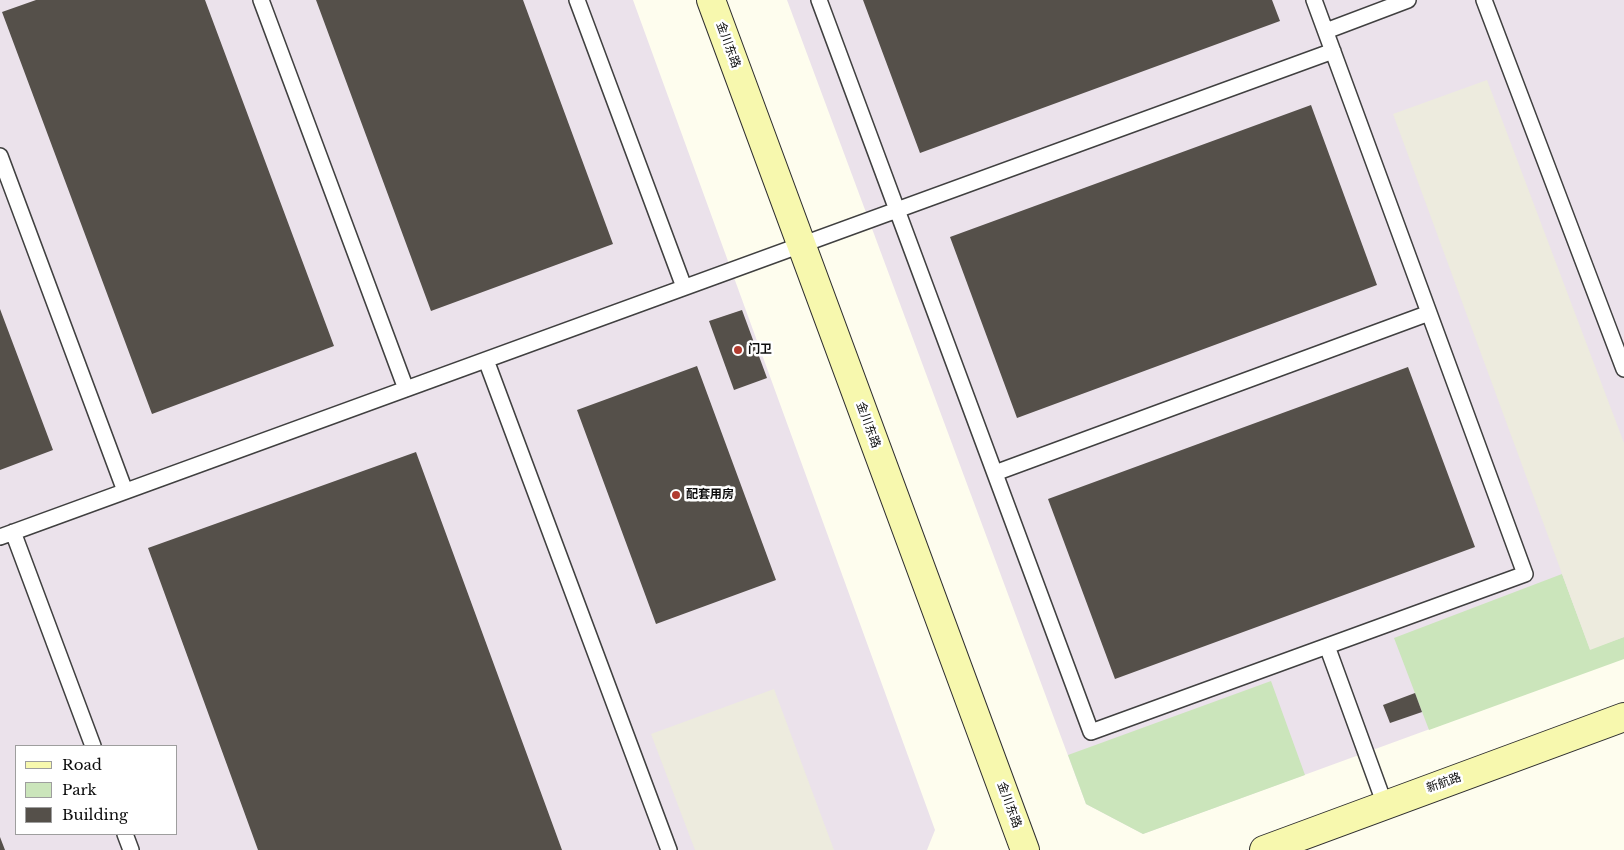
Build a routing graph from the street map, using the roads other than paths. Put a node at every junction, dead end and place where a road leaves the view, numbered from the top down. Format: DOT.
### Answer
graph roads {
  1 [pos="261,0"];
  2 [pos="577,0"];
  3 [pos="711,0"];
  4 [pos="819,0"];
  5 [pos="1314,0"];
  6 [pos="1408,0"];
  7 [pos="1484,0"];
  8 [pos="1326,31"];
  9 [pos="1333,51"];
  10 [pos="0,156"];
  11 [pos="897,210"];
  12 [pos="802,244"];
  13 [pos="684,287"];
  14 [pos="1430,313"];
  15 [pos="486,360"];
  16 [pos="1624,370"];
  17 [pos="406,389"];
  18 [pos="994,472"];
  19 [pos="125,491"];
  20 [pos="7,535"];
  21 [pos="1327,646"];
  22 [pos="1624,717"];
  23 [pos="93,745"];
  24 [pos="1385,805"];
  25 [pos="125,835"];
  26 [pos="131,850"];
  27 [pos="670,850"];
  28 [pos="1025,850"];
  29 [pos="1264,850"];
  1 -- 17 [label="lane"];
  2 -- 13 [label="lane"];
  3 -- 12 [label="street, 金川东路"];
  4 -- 11 [label="lane"];
  5 -- 8 [label="lane"];
  6 -- 8 [label="lane"];
  7 -- 16 [label="lane"];
  8 -- 9 [label="lane"];
  9 -- 11 [label="lane"];
  9 -- 14 [label="lane"];
  10 -- 19 [label="lane"];
  11 -- 12 [label="lane"];
  11 -- 18 [label="lane"];
  12 -- 13 [label="lane"];
  12 -- 28 [label="street, 金川东路"];
  13 -- 15 [label="lane"];
  14 -- 18 [label="lane"];
  14 -- 21 [label="lane"];
  15 -- 17 [label="lane"];
  15 -- 27 [label="lane"];
  17 -- 19 [label="lane"];
  18 -- 21 [label="lane"];
  19 -- 20 [label="lane"];
  20 -- 23 [label="lane"];
  21 -- 24 [label="lane"];
  22 -- 24 [label="street, 新航路"];
  24 -- 29 [label="street, 新航路"];
  25 -- 26 [label="lane"];
}
